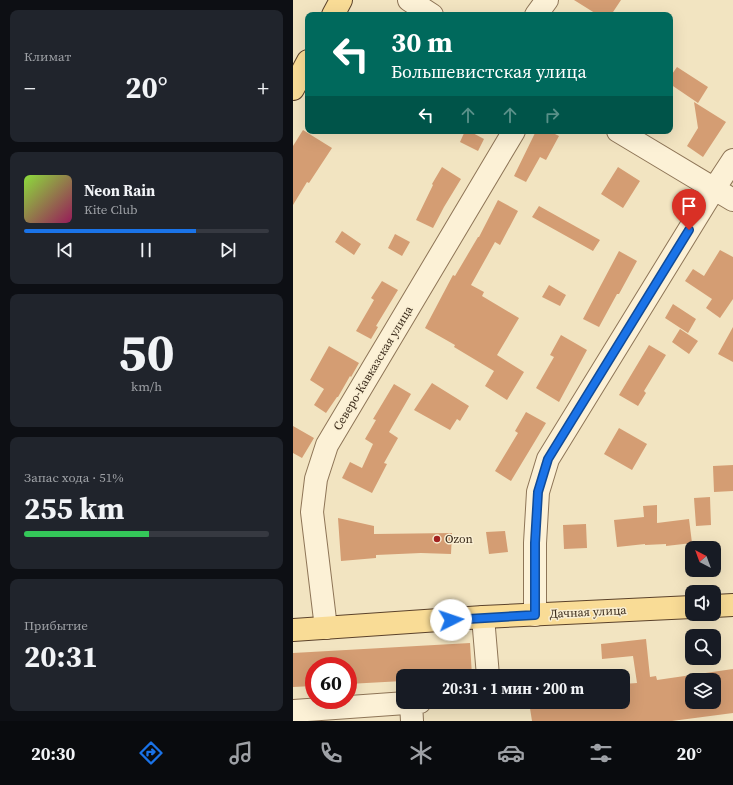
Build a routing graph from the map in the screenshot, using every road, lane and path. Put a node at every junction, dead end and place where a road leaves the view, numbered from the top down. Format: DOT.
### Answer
graph roads {
  1 [pos="341,0"];
  2 [pos="409,0"];
  3 [pos="547,0"];
  4 [pos="335,12"];
  5 [pos="427,12"];
  6 [pos="538,12"];
  7 [pos="305,67"];
  8 [pos="293,89"];
  9 [pos="512,134"];
  10 [pos="623,134"];
  11 [pos="733,160"];
  12 [pos="714,189"];
  13 [pos="733,200"];
  14 [pos="733,605"];
  15 [pos="721,606"];
  16 [pos="685,607"];
  17 [pos="535,615"];
  18 [pos="483,617"];
  19 [pos="326,628"];
  20 [pos="293,630"];
  21 [pos="487,669"];
  22 [pos="414,709"];
  23 [pos="293,711"];
  1 -- 4 [label="main road"];
  2 -- 5 [label="street"];
  3 -- 6 [label="street"];
  7 -- 8 [label="main road"];
  9 -- 19 [label="street, Северо-Кавказская улица"];
  10 -- 12 [label="street"];
  11 -- 12 [label="street"];
  12 -- 13 [label="street"];
  12 -- 17 [label="street"];
  14 -- 15 [label="main road"];
  16 -- 17 [label="main road, Дачная улица"];
  17 -- 18 [label="main road, Дачная улица"];
  18 -- 19 [label="main road, Дачная улица"];
  18 -- 21 [label="street"];
  19 -- 20 [label="main road, Дачная улица"];
  22 -- 23 [label="street"];
}
